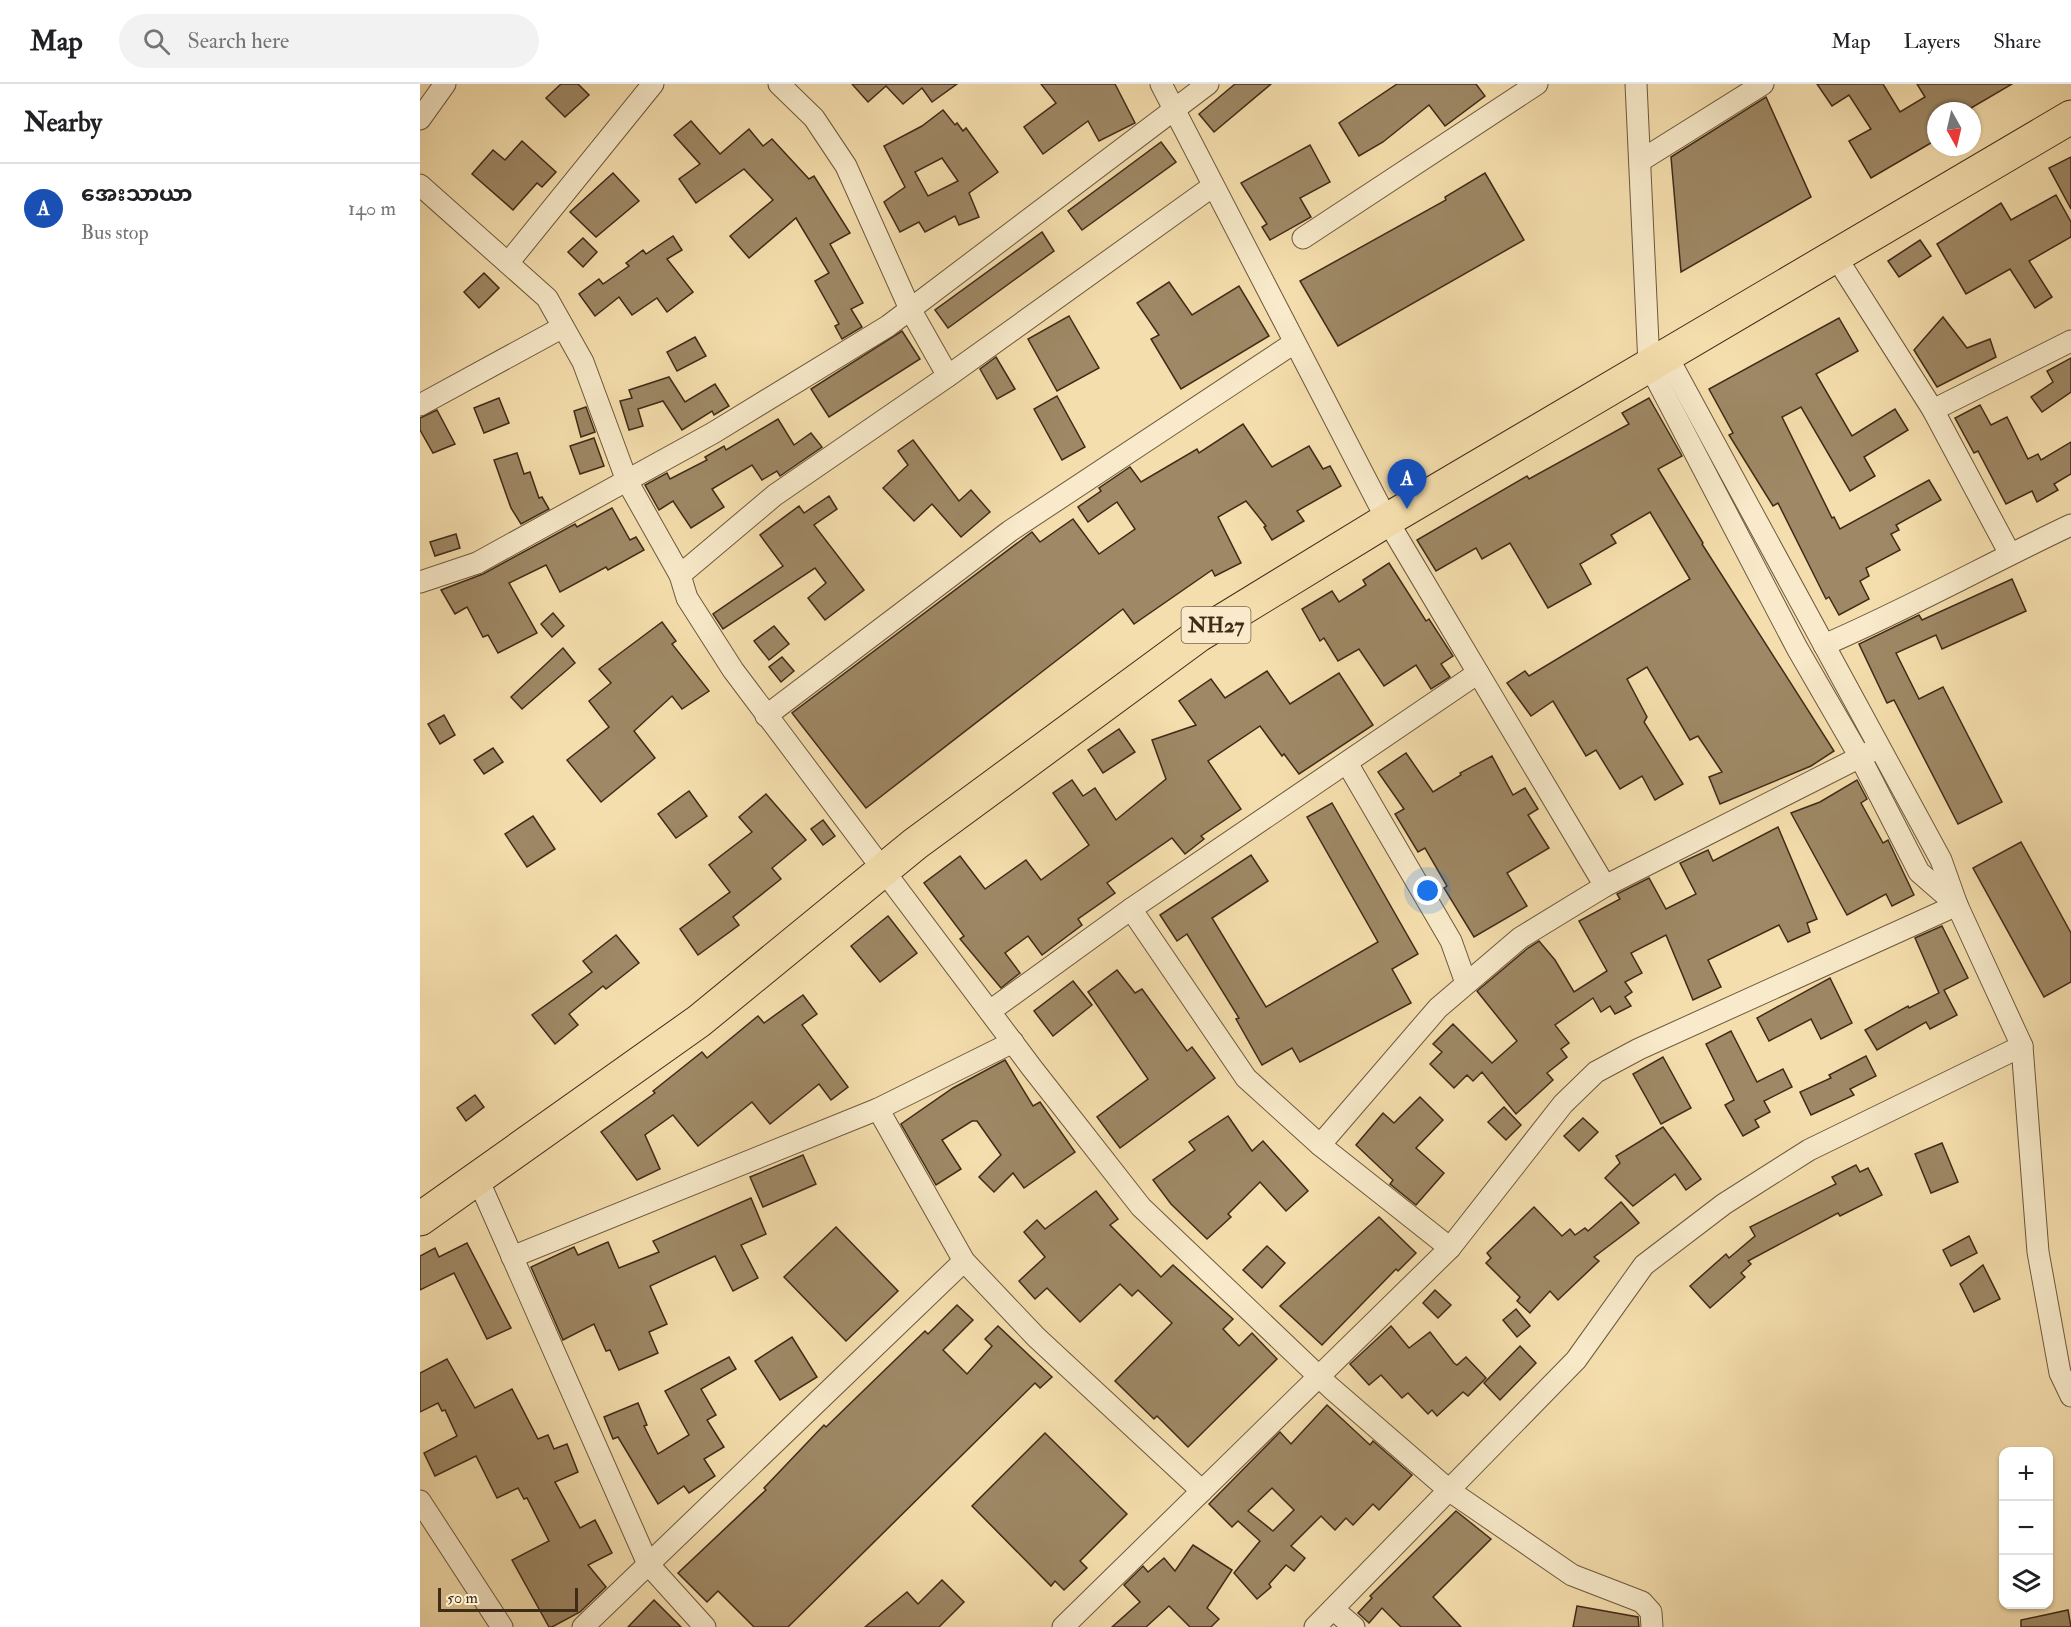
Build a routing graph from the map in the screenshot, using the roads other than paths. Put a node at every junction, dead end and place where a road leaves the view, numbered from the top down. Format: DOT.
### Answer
graph roads {
  1 [pos="445,84"];
  2 [pos="653,84"];
  3 [pos="778,84"];
  4 [pos="1161,84"];
  5 [pos="1208,84"];
  6 [pos="1537,84"];
  7 [pos="1636,84"];
  8 [pos="1763,84"];
  9 [pos="1173,110"];
  10 [pos="2071,117"];
  11 [pos="420,119"];
  12 [pos="1640,161"];
  13 [pos="420,185"];
  14 [pos="1213,186"];
  15 [pos="1303,238"];
  16 [pos="1836,257"];
  17 [pos="508,263"];
  18 [pos="910,309"];
  19 [pos="563,327"];
  20 [pos="2071,341"];
  21 [pos="1294,343"];
  22 [pos="1658,360"];
  23 [pos="948,376"];
  24 [pos="420,405"];
  25 [pos="1933,410"];
  26 [pos="627,481"];
  27 [pos="1387,520"];
  28 [pos="2071,525"];
  29 [pos="2010,554"];
  30 [pos="680,575"];
  31 [pos="420,582"];
  32 [pos="1824,645"];
  33 [pos="1478,673"];
  34 [pos="766,716"];
  35 [pos="1880,746"];
  36 [pos="1860,757"];
  37 [pos="1347,763"];
  38 [pos="885,869"];
  39 [pos="1605,886"];
  40 [pos="1957,905"];
  41 [pos="1131,909"];
  42 [pos="1466,983"];
  43 [pos="990,1011"];
  44 [pos="1013,1042"];
  45 [pos="2022,1046"];
  46 [pos="878,1109"];
  47 [pos="1320,1145"];
  48 [pos="477,1177"];
  49 [pos="420,1219"];
  50 [pos="1450,1248"];
  51 [pos="512,1257"];
  52 [pos="964,1261"];
  53 [pos="1319,1377"];
  54 [pos="2071,1396"];
  55 [pos="1202,1491"];
  56 [pos="1450,1491"];
  57 [pos="420,1501"];
  58 [pos="648,1564"];
  59 [pos="1333,1609"];
  60 [pos="502,1627"];
  61 [pos="583,1627"];
  62 [pos="705,1627"];
  63 [pos="1063,1627"];
  64 [pos="1315,1627"];
  65 [pos="1354,1627"];
  66 [pos="1652,1627"];
  1 -- 11 [label="street"];
  2 -- 17 [label="street"];
  3 -- 18 [label="street"];
  4 -- 9 [label="street"];
  5 -- 9 [label="street"];
  6 -- 15 [label="street"];
  7 -- 12 [label="street"];
  8 -- 12 [label="street"];
  9 -- 14 [label="street"];
  9 -- 18 [label="street"];
  10 -- 16 [label="highway, NH27"];
  12 -- 22 [label="street"];
  13 -- 17 [label="street"];
  14 -- 21 [label="street"];
  14 -- 23 [label="street"];
  16 -- 22 [label="highway, NH27"];
  16 -- 25 [label="street"];
  17 -- 19 [label="street"];
  18 -- 23 [label="street"];
  18 -- 26 [label="street"];
  19 -- 24 [label="street"];
  19 -- 26 [label="street"];
  20 -- 25 [label="street"];
  21 -- 27 [label="street"];
  21 -- 34 [label="street"];
  22 -- 27 [label="highway, NH27"];
  22 -- 32 [label="street"];
  22 -- 36 [label="street"];
  23 -- 30 [label="street"];
  25 -- 29 [label="street"];
  26 -- 30 [label="street"];
  26 -- 31 [label="street"];
  27 -- 33 [label="street"];
  27 -- 38 [label="highway, NH27"];
  28 -- 29 [label="street"];
  29 -- 32 [label="street"];
  30 -- 34 [label="street"];
  32 -- 35 [label="street"];
  33 -- 37 [label="street"];
  33 -- 39 [label="street"];
  34 -- 38 [label="street"];
  35 -- 36 [label="street"];
  35 -- 40 [label="street"];
  36 -- 39 [label="street"];
  36 -- 40 [label="street"];
  37 -- 41 [label="street"];
  37 -- 42 [label="street"];
  38 -- 43 [label="street"];
  38 -- 48 [label="highway, NH27"];
  39 -- 42 [label="street"];
  40 -- 45 [label="street"];
  40 -- 50 [label="street"];
  41 -- 43 [label="street"];
  41 -- 47 [label="street"];
  42 -- 47 [label="street"];
  43 -- 44 [label="street"];
  44 -- 46 [label="street"];
  44 -- 53 [label="street"];
  45 -- 54 [label="street"];
  45 -- 56 [label="street"];
  46 -- 51 [label="street"];
  46 -- 52 [label="street"];
  47 -- 50 [label="street"];
  48 -- 49 [label="highway, NH27"];
  48 -- 51 [label="street"];
  50 -- 53 [label="street"];
  51 -- 58 [label="street"];
  52 -- 55 [label="street"];
  52 -- 58 [label="street"];
  53 -- 55 [label="street"];
  53 -- 56 [label="street"];
  55 -- 63 [label="street"];
  56 -- 59 [label="street"];
  56 -- 66 [label="street"];
  57 -- 60 [label="street"];
  58 -- 61 [label="street"];
  58 -- 62 [label="street"];
  59 -- 64 [label="street"];
  59 -- 65 [label="street"];
}
